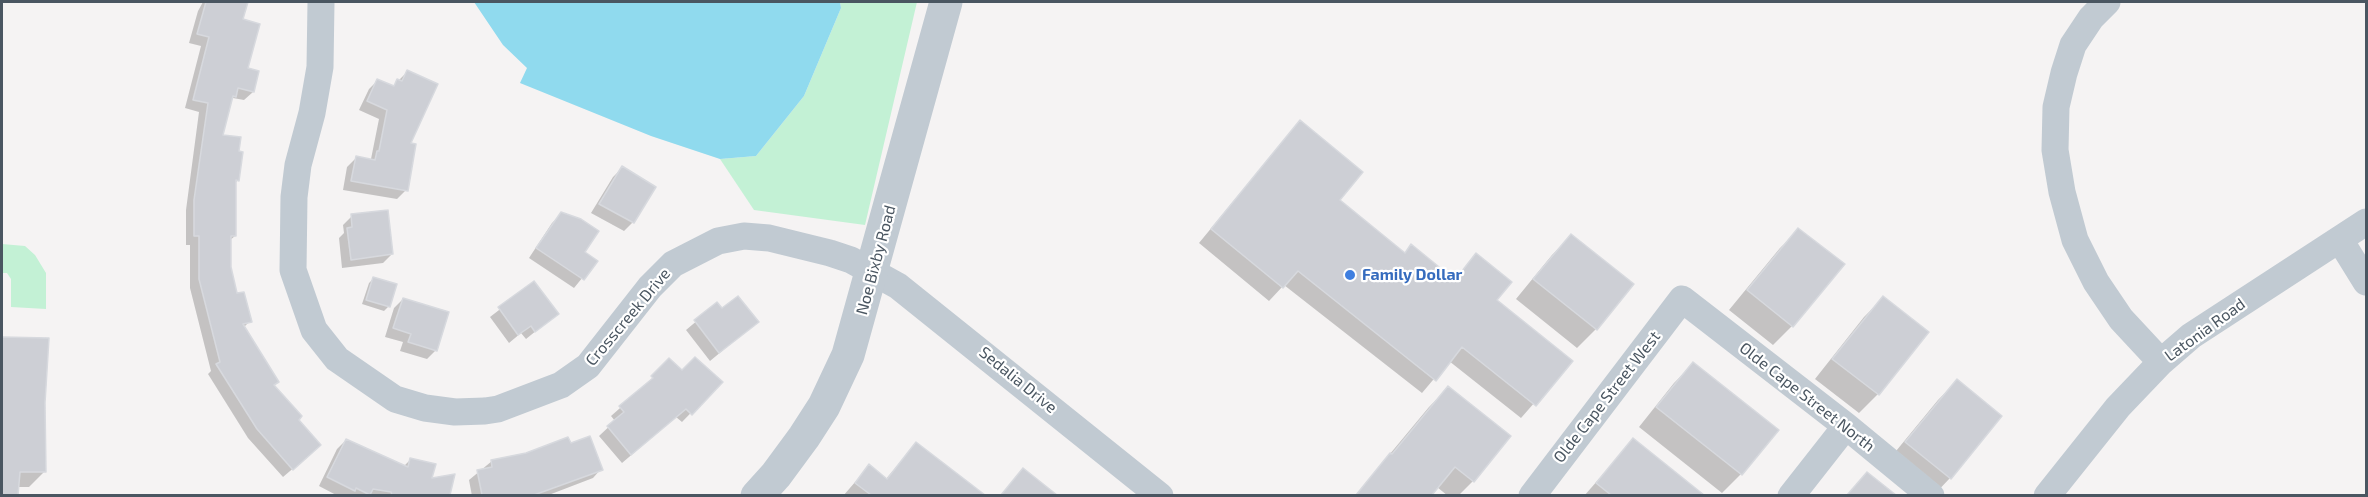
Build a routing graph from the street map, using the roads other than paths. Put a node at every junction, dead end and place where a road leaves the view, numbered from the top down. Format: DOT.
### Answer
graph roads {
  1 [pos="321,2"];
  2 [pos="946,2"];
  3 [pos="2107,2"];
  4 [pos="2367,222"];
  5 [pos="2340,240"];
  6 [pos="871,271"];
  7 [pos="2367,282"];
  8 [pos="1682,299"];
  9 [pos="2160,362"];
  10 [pos="1846,426"];
  11 [pos="757,495"];
  12 [pos="1160,495"];
  13 [pos="1532,495"];
  14 [pos="1791,495"];
  15 [pos="1931,495"];
  16 [pos="2047,495"];
  1 -- 6 [label="street, Crosscreek Drive"];
  2 -- 6 [label="street, Noe Bixby Road"];
  3 -- 9 [label="street"];
  4 -- 5 [label="street, Latonia Road"];
  5 -- 7 [label="street"];
  5 -- 9 [label="street, Latonia Road"];
  6 -- 11 [label="street, Noe Bixby Road"];
  6 -- 12 [label="street, Sedalia Drive"];
  8 -- 10 [label="street, Olde Cape Street North"];
  8 -- 13 [label="street, Olde Cape Street West"];
  9 -- 16 [label="street, Latonia Road"];
  10 -- 14 [label="street"];
  10 -- 15 [label="street, Olde Cape Street North"];
}
